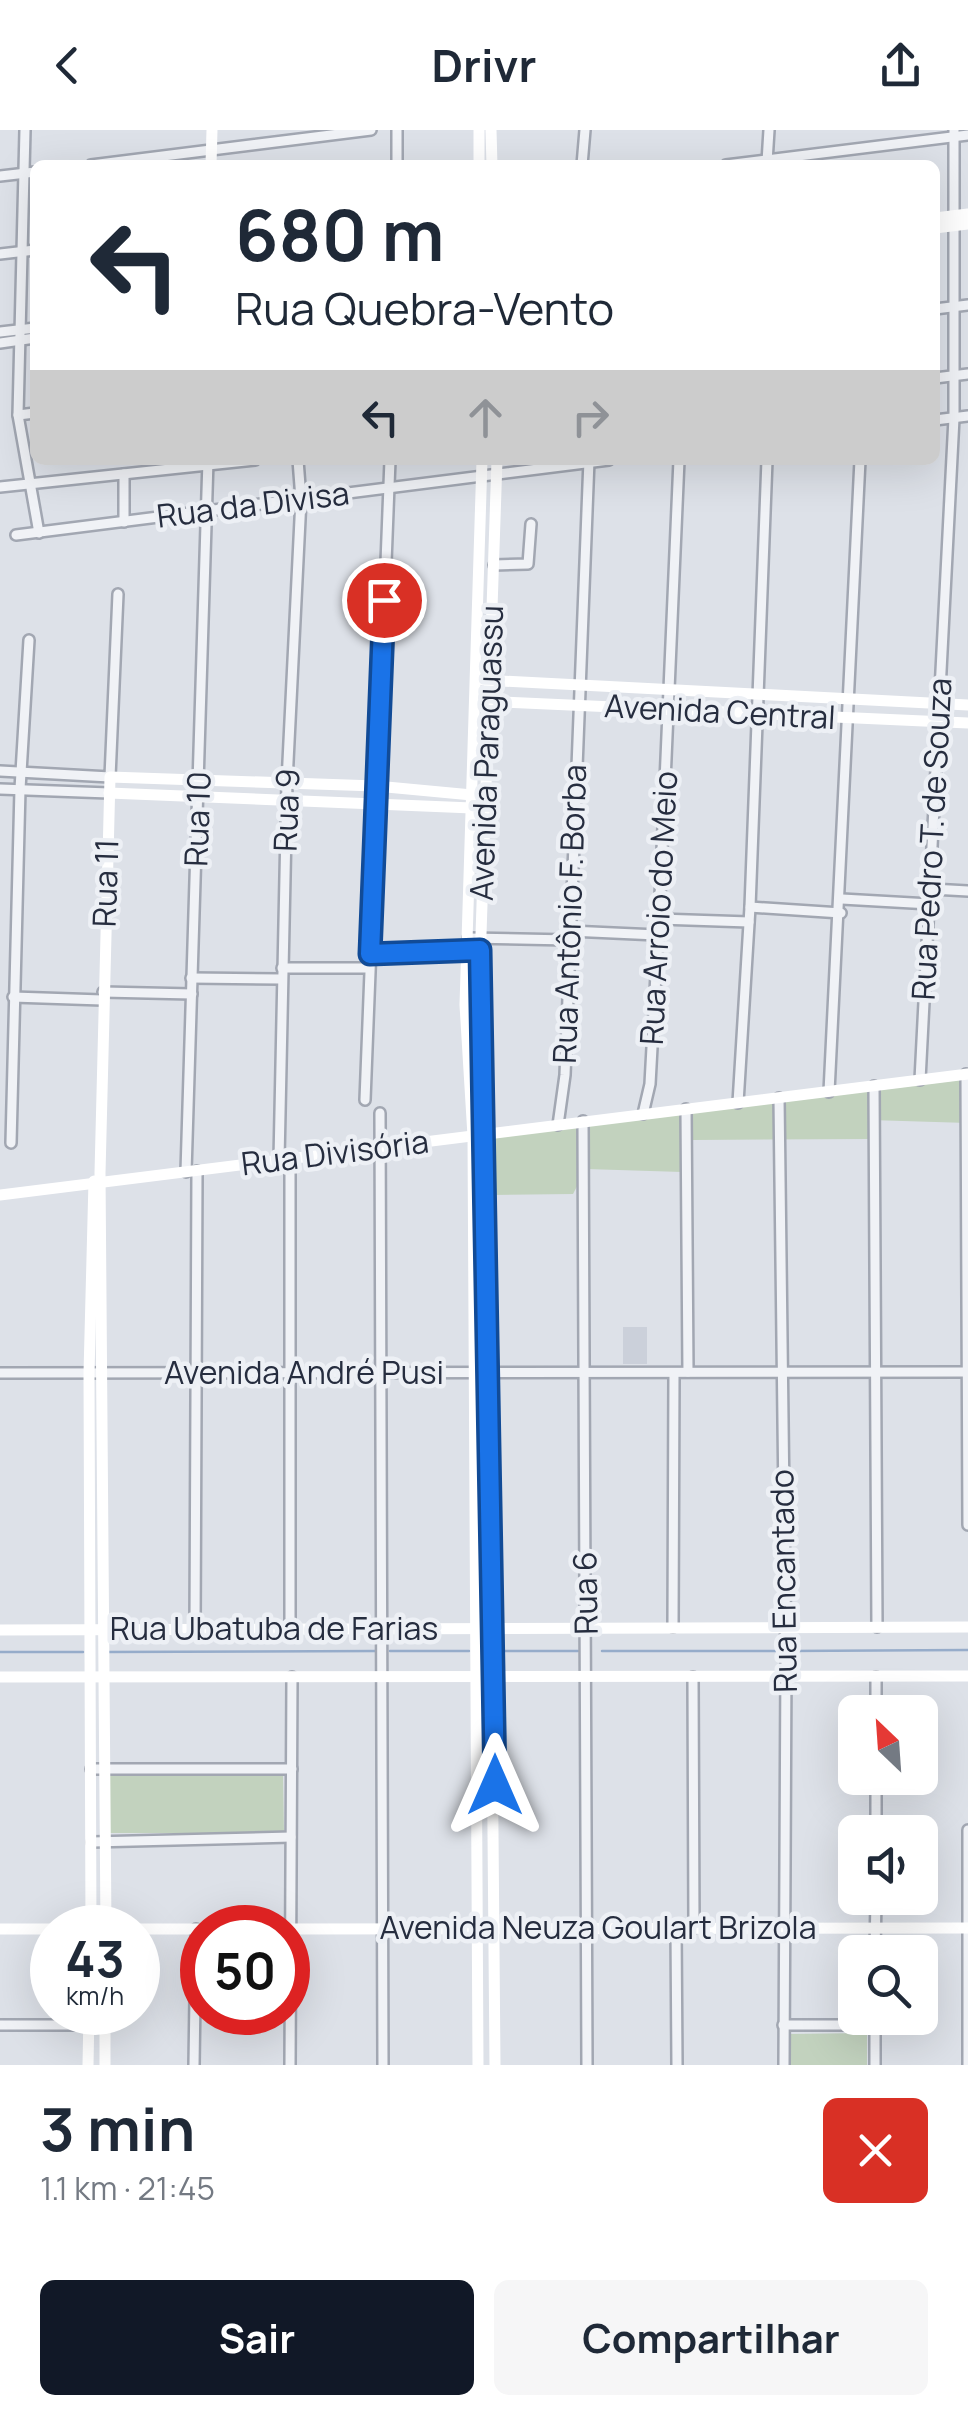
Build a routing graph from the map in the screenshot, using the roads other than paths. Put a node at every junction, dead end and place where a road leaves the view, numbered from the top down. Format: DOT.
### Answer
graph roads {
  1 [pos="25,130"];
  2 [pos="212,130"];
  3 [pos="371,130"];
  4 [pos="397,130"];
  5 [pos="479,130"];
  6 [pos="491,130"];
  7 [pos="584,130"];
  8 [pos="769,130"];
  9 [pos="954,133"];
  10 [pos="968,134"];
  11 [pos="212,150"];
  12 [pos="131,160"];
  13 [pos="211,160"];
  14 [pos="397,160"];
  15 [pos="479,160"];
  16 [pos="492,160"];
  17 [pos="582,160"];
  18 [pos="767,160"];
  19 [pos="786,160"];
  20 [pos="30,173"];
  21 [pos="22,174"];
  22 [pos="0,176"];
  23 [pos="968,214"];
  24 [pos="940,219"];
  25 [pos="953,221"];
  26 [pos="968,224"];
  27 [pos="940,226"];
  28 [pos="30,250"];
  29 [pos="23,251"];
  30 [pos="0,254"];
  31 [pos="968,305"];
  32 [pos="955,307"];
  33 [pos="940,308"];
  34 [pos="30,330"];
  35 [pos="0,332"];
  36 [pos="21,335"];
  37 [pos="30,337"];
  38 [pos="0,343"];
  39 [pos="968,374"];
  40 [pos="954,376"];
  41 [pos="940,377"];
  42 [pos="30,414"];
  43 [pos="18,415"];
  44 [pos="968,416"];
  45 [pos="954,418"];
  46 [pos="940,419"];
  47 [pos="187,465"];
  48 [pos="208,465"];
  49 [pos="298,465"];
  50 [pos="390,465"];
  51 [pos="482,465"];
  52 [pos="497,465"];
  53 [pos="561,465"];
  54 [pos="589,465"];
  55 [pos="679,465"];
  56 [pos="767,465"];
  57 [pos="860,465"];
  58 [pos="124,474"];
  59 [pos="498,474"];
  60 [pos="482,476"];
  61 [pos="28,484"];
  62 [pos="0,488"];
  63 [pos="390,488"];
  64 [pos="301,499"];
  65 [pos="209,512"];
  66 [pos="124,522"];
  67 [pos="531,524"];
  68 [pos="39,532"];
  69 [pos="16,535"];
  70 [pos="494,565"];
  71 [pos="118,594"];
  72 [pos="30,640"];
  73 [pos="472,680"];
  74 [pos="489,680"];
  75 [pos="579,686"];
  76 [pos="669,691"];
  77 [pos="758,695"];
  78 [pos="848,699"];
  79 [pos="472,701"];
  80 [pos="488,701"];
  81 [pos="938,704"];
  82 [pos="968,705"];
  83 [pos="578,706"];
  84 [pos="668,710"];
  85 [pos="758,714"];
  86 [pos="849,718"];
  87 [pos="937,722"];
  88 [pos="968,724"];
  89 [pos="0,771"];
  90 [pos="21,772"];
  91 [pos="110,777"];
  92 [pos="200,778"];
  93 [pos="288,782"];
  94 [pos="376,786"];
  95 [pos="0,789"];
  96 [pos="20,789"];
  97 [pos="109,793"];
  98 [pos="200,797"];
  99 [pos="288,801"];
  100 [pos="472,801"];
  101 [pos="376,805"];
  102 [pos="932,890"];
  103 [pos="968,891"];
  104 [pos="842,899"];
  105 [pos="930,904"];
  106 [pos="750,907"];
  107 [pos="841,913"];
  108 [pos="659,920"];
  109 [pos="749,922"];
  110 [pos="570,935"];
  111 [pos="657,935"];
  112 [pos="474,944"];
  113 [pos="370,954"];
  114 [pos="369,968"];
  115 [pos="281,974"];
  116 [pos="192,978"];
  117 [pos="192,994"];
  118 [pos="102,996"];
  119 [pos="13,997"];
  120 [pos="0,1009"];
  121 [pos="12,1009"];
  122 [pos="967,1074"];
  123 [pos="920,1080"];
  124 [pos="874,1086"];
  125 [pos="829,1092"];
  126 [pos="779,1098"];
  127 [pos="365,1100"];
  128 [pos="738,1103"];
  129 [pos="686,1109"];
  130 [pos="380,1112"];
  131 [pos="643,1114"];
  132 [pos="583,1122"];
  133 [pos="558,1125"];
  134 [pos="480,1136"];
  135 [pos="11,1143"];
  136 [pos="379,1148"];
  137 [pos="285,1160"];
  138 [pos="191,1172"];
  139 [pos="98,1180"];
  140 [pos="0,1196"];
  141 [pos="0,1372"];
  142 [pos="89,1372"];
  143 [pos="104,1372"];
  144 [pos="194,1372"];
  145 [pos="288,1372"];
  146 [pos="380,1372"];
  147 [pos="475,1372"];
  148 [pos="490,1372"];
  149 [pos="674,1372"];
  150 [pos="688,1372"];
  151 [pos="780,1372"];
  152 [pos="876,1372"];
  153 [pos="967,1372"];
  154 [pos="584,1373"];
  155 [pos="968,1525"];
  156 [pos="968,1626"];
  157 [pos="493,1627"];
  158 [pos="673,1627"];
  159 [pos="877,1627"];
  160 [pos="290,1628"];
  161 [pos="383,1628"];
  162 [pos="478,1628"];
  163 [pos="196,1629"];
  164 [pos="0,1630"];
  165 [pos="586,1630"];
  166 [pos="91,1634"];
  167 [pos="785,1634"];
  168 [pos="105,1636"];
  169 [pos="478,1671"];
  170 [pos="494,1671"];
  171 [pos="97,1673"];
  172 [pos="876,1676"];
  173 [pos="968,1676"];
  174 [pos="0,1677"];
  175 [pos="292,1677"];
  176 [pos="385,1677"];
  177 [pos="587,1677"];
  178 [pos="693,1677"];
  179 [pos="786,1677"];
  180 [pos="876,1695"];
  181 [pos="98,1768"];
  182 [pos="292,1769"];
  183 [pos="968,1830"];
  184 [pos="291,1837"];
  185 [pos="107,1838"];
  186 [pos="92,1842"];
  187 [pos="91,1905"];
  188 [pos="106,1905"];
  189 [pos="290,1905"];
  190 [pos="876,1915"];
  191 [pos="478,1928"];
  192 [pos="495,1928"];
  193 [pos="587,1928"];
  194 [pos="676,1928"];
  195 [pos="694,1928"];
  196 [pos="782,1928"];
  197 [pos="876,1928"];
  198 [pos="968,1928"];
  199 [pos="310,1929"];
  200 [pos="382,1929"];
  201 [pos="0,1930"];
  202 [pos="30,1930"];
  203 [pos="876,1935"];
  204 [pos="30,2023"];
  205 [pos="838,2023"];
  206 [pos="0,2025"];
  207 [pos="783,2025"];
  208 [pos="88,2035"];
  209 [pos="106,2035"];
  210 [pos="195,2035"];
  211 [pos="290,2035"];
  212 [pos="875,2035"];
  213 [pos="88,2065"];
  214 [pos="105,2065"];
  215 [pos="194,2065"];
  216 [pos="290,2065"];
  217 [pos="383,2065"];
  218 [pos="478,2065"];
  219 [pos="495,2065"];
  220 [pos="587,2065"];
  221 [pos="676,2065"];
  222 [pos="784,2065"];
  223 [pos="875,2065"];
  224 [pos="968,2065"];
  1 -- 21 [label="street"];
  2 -- 11 [label="street"];
  3 -- 11 [label="street"];
  4 -- 14 [label="street"];
  5 -- 15 [label="street"];
  6 -- 16 [label="street"];
  7 -- 17 [label="street"];
  8 -- 18 [label="street"];
  9 -- 10 [label="street"];
  9 -- 19 [label="street"];
  9 -- 25 [label="street, Rua Pedro T. de Souza"];
  11 -- 12 [label="street"];
  11 -- 13 [label="street"];
  20 -- 21 [label="street"];
  21 -- 22 [label="street"];
  21 -- 29 [label="street"];
  23 -- 25 [label="street"];
  24 -- 25 [label="street"];
  25 -- 26 [label="street"];
  25 -- 27 [label="street"];
  25 -- 32 [label="street, Rua Pedro T. de Souza"];
  28 -- 29 [label="street"];
  29 -- 30 [label="street"];
  29 -- 36 [label="street"];
  31 -- 32 [label="street"];
  32 -- 33 [label="street"];
  32 -- 40 [label="street, Rua Pedro T. de Souza"];
  34 -- 36 [label="street"];
  35 -- 36 [label="street"];
  36 -- 37 [label="street"];
  36 -- 38 [label="street"];
  36 -- 43 [label="street"];
  39 -- 40 [label="street"];
  40 -- 41 [label="street"];
  40 -- 45 [label="street, Rua Pedro T. de Souza"];
  42 -- 43 [label="street"];
  43 -- 61 [label="street"];
  44 -- 45 [label="street"];
  45 -- 46 [label="street"];
  45 -- 81 [label="street, Rua Pedro T. de Souza"];
  47 -- 58 [label="street"];
  48 -- 65 [label="street, Rua 10"];
  49 -- 64 [label="street, Rua 9"];
  50 -- 63 [label="street"];
  51 -- 60 [label="street, Avenida Paraguassu"];
  52 -- 59 [label="street, Avenida Paraguassu"];
  53 -- 59 [label="street, Rua da Divisa"];
  54 -- 75 [label="street, Rua Antônio F. Borba"];
  55 -- 76 [label="street, Rua Arroio do Meio"];
  56 -- 77 [label="street"];
  57 -- 78 [label="street"];
  58 -- 61 [label="street"];
  58 -- 66 [label="street"];
  59 -- 60 [label="street, Rua da Divisa"];
  59 -- 70 [label="street, Avenida Paraguassu"];
  60 -- 63 [label="street, Rua da Divisa"];
  60 -- 73 [label="street, Avenida Paraguassu"];
  61 -- 62 [label="street"];
  61 -- 68 [label="street"];
  63 -- 64 [label="street, Rua da Divisa"];
  63 -- 94 [label="street"];
  64 -- 65 [label="street, Rua da Divisa"];
  64 -- 93 [label="street, Rua 9"];
  65 -- 66 [label="street, Rua da Divisa"];
  65 -- 92 [label="street, Rua 10"];
  66 -- 68 [label="street, Rua da Divisa"];
  67 -- 70 [label="street"];
  68 -- 69 [label="street, Rua da Divisa"];
  70 -- 74 [label="street, Avenida Paraguassu"];
  71 -- 91 [label="street, Rua 11"];
  72 -- 90 [label="street"];
  73 -- 74 [label="street, Avenida Central"];
  73 -- 79 [label="street, Avenida Paraguassu"];
  74 -- 75 [label="street, Avenida Central"];
  74 -- 80 [label="street, Avenida Paraguassu"];
  75 -- 76 [label="street, Avenida Central"];
  75 -- 83 [label="street, Rua Antônio F. Borba"];
  76 -- 77 [label="street, Avenida Central"];
  76 -- 84 [label="street, Rua Arroio do Meio"];
  77 -- 78 [label="street, Avenida Central"];
  77 -- 85 [label="street"];
  78 -- 81 [label="street, Avenida Central"];
  78 -- 86 [label="street"];
  79 -- 80 [label="street, Avenida Central"];
  79 -- 100 [label="street, Avenida Paraguassu"];
  80 -- 83 [label="street, Avenida Central"];
  80 -- 112 [label="street, Avenida Paraguassu"];
  81 -- 82 [label="street, Avenida Central"];
  81 -- 87 [label="street, Rua Pedro T. de Souza"];
  83 -- 84 [label="street, Avenida Central"];
  83 -- 110 [label="street, Rua Antônio F. Borba"];
  84 -- 85 [label="street, Avenida Central"];
  84 -- 108 [label="street, Rua Arroio do Meio"];
  85 -- 86 [label="street, Avenida Central"];
  85 -- 106 [label="street"];
  86 -- 87 [label="street, Avenida Central"];
  86 -- 104 [label="street"];
  87 -- 88 [label="street, Avenida Central"];
  87 -- 102 [label="street, Rua Pedro T. de Souza"];
  89 -- 90 [label="street"];
  90 -- 91 [label="street"];
  90 -- 96 [label="street"];
  91 -- 92 [label="street"];
  91 -- 97 [label="street, Rua 11"];
  92 -- 93 [label="street"];
  92 -- 98 [label="street, Rua 10"];
  93 -- 94 [label="street"];
  93 -- 99 [label="street, Rua 9"];
  94 -- 100 [label="street"];
  94 -- 101 [label="street"];
  95 -- 96 [label="street"];
  96 -- 97 [label="street"];
  96 -- 119 [label="street"];
  97 -- 98 [label="street"];
  97 -- 118 [label="street, Rua 11"];
  98 -- 99 [label="street"];
  98 -- 116 [label="street, Rua 10"];
  99 -- 101 [label="street"];
  99 -- 115 [label="street, Rua 9"];
  100 -- 101 [label="street"];
  100 -- 112 [label="street, Avenida Paraguassu"];
  101 -- 113 [label="street"];
  102 -- 103 [label="street"];
  102 -- 105 [label="street, Rua Pedro T. de Souza"];
  104 -- 105 [label="street"];
  104 -- 107 [label="street"];
  105 -- 123 [label="street, Rua Pedro T. de Souza"];
  106 -- 107 [label="street"];
  106 -- 109 [label="street"];
  107 -- 125 [label="street"];
  108 -- 109 [label="street"];
  108 -- 111 [label="street, Rua Arroio do Meio"];
  109 -- 128 [label="street"];
  110 -- 111 [label="street"];
  110 -- 112 [label="street"];
  110 -- 133 [label="street, Rua Antônio F. Borba"];
  111 -- 131 [label="street, Rua Arroio do Meio"];
  112 -- 113 [label="street"];
  112 -- 134 [label="street, Avenida Paraguassu"];
  113 -- 114 [label="street"];
  114 -- 115 [label="street"];
  114 -- 127 [label="street"];
  115 -- 116 [label="street"];
  115 -- 137 [label="street, Rua 9"];
  116 -- 117 [label="street, Rua 10"];
  117 -- 118 [label="street"];
  117 -- 138 [label="street, Rua 10"];
  118 -- 119 [label="street"];
  118 -- 139 [label="street, Rua 11"];
  119 -- 121 [label="street"];
  120 -- 121 [label="street"];
  121 -- 135 [label="street"];
  122 -- 123 [label="street, Rua Divisória"];
  122 -- 153 [label="street"];
  123 -- 124 [label="street, Rua Divisória"];
  124 -- 125 [label="street, Rua Divisória"];
  124 -- 152 [label="street"];
  125 -- 126 [label="street, Rua Divisória"];
  126 -- 128 [label="street, Rua Divisória"];
  126 -- 151 [label="street, Rua Encantado"];
  128 -- 129 [label="street, Rua Divisória"];
  129 -- 131 [label="street, Rua Divisória"];
  129 -- 150 [label="street"];
  130 -- 136 [label="street"];
  131 -- 132 [label="street, Rua Divisória"];
  132 -- 133 [label="street, Rua Divisória"];
  132 -- 154 [label="street, Rua 6"];
  133 -- 134 [label="street, Rua Divisória"];
  134 -- 136 [label="street, Rua Divisória"];
  134 -- 147 [label="street, Avenida Paraguassu"];
  134 -- 148 [label="street, Avenida Paraguassu"];
  136 -- 137 [label="street, Rua Divisória"];
  136 -- 146 [label="street"];
  137 -- 138 [label="street, Rua Divisória"];
  137 -- 145 [label="street, Rua 9"];
  138 -- 139 [label="street, Rua Divisória"];
  138 -- 144 [label="street, Rua 10"];
  139 -- 140 [label="street, Rua Divisória"];
  139 -- 142 [label="street"];
  139 -- 143 [label="street"];
  141 -- 142 [label="street, Avenida André Pusi"];
  142 -- 143 [label="street, Avenida André Pusi"];
  142 -- 166 [label="street"];
  143 -- 144 [label="street, Avenida André Pusi"];
  143 -- 168 [label="street"];
  144 -- 145 [label="street, Avenida André Pusi"];
  144 -- 163 [label="street, Rua 10"];
  145 -- 146 [label="street, Avenida André Pusi"];
  145 -- 160 [label="street, Rua 9"];
  146 -- 147 [label="street, Avenida André Pusi"];
  146 -- 161 [label="street"];
  147 -- 148 [label="street, Avenida André Pusi"];
  147 -- 162 [label="street, Avenida Paraguassu"];
  148 -- 154 [label="street, Avenida André Pusi"];
  148 -- 157 [label="street, Avenida Paraguassu"];
  149 -- 150 [label="street, Avenida André Pusi"];
  149 -- 154 [label="street, Avenida André Pusi"];
  149 -- 158 [label="street"];
  150 -- 151 [label="street, Avenida André Pusi"];
  151 -- 152 [label="street, Avenida André Pusi"];
  151 -- 167 [label="street, Rua Encantado"];
  152 -- 153 [label="street, Avenida André Pusi"];
  152 -- 159 [label="street"];
  153 -- 155 [label="street"];
  154 -- 165 [label="street, Rua 6"];
  156 -- 159 [label="street, Rua Ubatuba de Farias"];
  157 -- 162 [label="street, Rua Ubatuba de Farias"];
  157 -- 165 [label="street, Rua Ubatuba de Farias"];
  157 -- 170 [label="street, Avenida Paraguassu"];
  158 -- 165 [label="street, Rua Ubatuba de Farias"];
  158 -- 167 [label="street, Rua Ubatuba de Farias"];
  159 -- 167 [label="street, Rua Ubatuba de Farias"];
  160 -- 161 [label="street, Rua Ubatuba de Farias"];
  160 -- 163 [label="street, Rua Ubatuba de Farias"];
  161 -- 162 [label="street, Rua Ubatuba de Farias"];
  161 -- 176 [label="street"];
  162 -- 169 [label="street, Avenida Paraguassu"];
  163 -- 168 [label="street, Rua Ubatuba de Farias"];
  164 -- 166 [label="street, Rua Ubatuba de Farias"];
  165 -- 177 [label="street, Rua 6"];
  166 -- 168 [label="street, Rua Ubatuba de Farias"];
  166 -- 171 [label="street"];
  167 -- 179 [label="street, Rua Encantado"];
  168 -- 171 [label="street"];
  169 -- 170 [label="street, Rua Ubatuba de Farias"];
  169 -- 176 [label="street, Rua Ubatuba de Farias"];
  169 -- 191 [label="street, Avenida Paraguassu"];
  170 -- 177 [label="street, Rua Ubatuba de Farias"];
  170 -- 192 [label="street, Avenida Paraguassu"];
  171 -- 174 [label="street, Rua Ubatuba de Farias"];
  171 -- 175 [label="street, Rua Ubatuba de Farias"];
  171 -- 181 [label="street"];
  172 -- 173 [label="street, Rua Ubatuba de Farias"];
  172 -- 179 [label="street, Rua Ubatuba de Farias"];
  172 -- 180 [label="street"];
  175 -- 176 [label="street, Rua Ubatuba de Farias"];
  175 -- 182 [label="street"];
  176 -- 200 [label="street"];
  177 -- 178 [label="street, Rua Ubatuba de Farias"];
  177 -- 193 [label="street, Rua 6"];
  178 -- 179 [label="street, Rua Ubatuba de Farias"];
  178 -- 195 [label="street"];
  179 -- 196 [label="street, Rua Encantado"];
  181 -- 182 [label="street"];
  181 -- 185 [label="street"];
  181 -- 186 [label="street"];
  182 -- 184 [label="street"];
  183 -- 198 [label="street"];
  184 -- 185 [label="street"];
  184 -- 189 [label="street"];
  185 -- 186 [label="street"];
  185 -- 188 [label="street"];
  186 -- 187 [label="street"];
  190 -- 197 [label="street"];
  191 -- 192 [label="street, Avenida Neuza Goulart Brizola"];
  191 -- 200 [label="street, Avenida Neuza Goulart Brizola"];
  191 -- 218 [label="street, Avenida Paraguassu"];
  192 -- 193 [label="street, Avenida Neuza Goulart Brizola"];
  192 -- 219 [label="street, Avenida Paraguassu"];
  193 -- 194 [label="street, Avenida Neuza Goulart Brizola"];
  193 -- 220 [label="street, Rua 6"];
  194 -- 195 [label="street, Avenida Neuza Goulart Brizola"];
  194 -- 221 [label="street"];
  195 -- 196 [label="street, Avenida Neuza Goulart Brizola"];
  196 -- 197 [label="street, Avenida Neuza Goulart Brizola"];
  196 -- 207 [label="street, Rua Encantado"];
  197 -- 198 [label="street, Avenida Neuza Goulart Brizola"];
  197 -- 203 [label="street"];
  198 -- 224 [label="street"];
  199 -- 200 [label="street, Avenida Neuza Goulart Brizola"];
  200 -- 217 [label="street"];
  201 -- 202 [label="street"];
  204 -- 206 [label="street"];
  205 -- 207 [label="street"];
  207 -- 222 [label="street, Rua Encantado"];
  208 -- 213 [label="street"];
  209 -- 214 [label="street"];
  210 -- 215 [label="street"];
  211 -- 216 [label="street"];
  212 -- 223 [label="street"];
}
